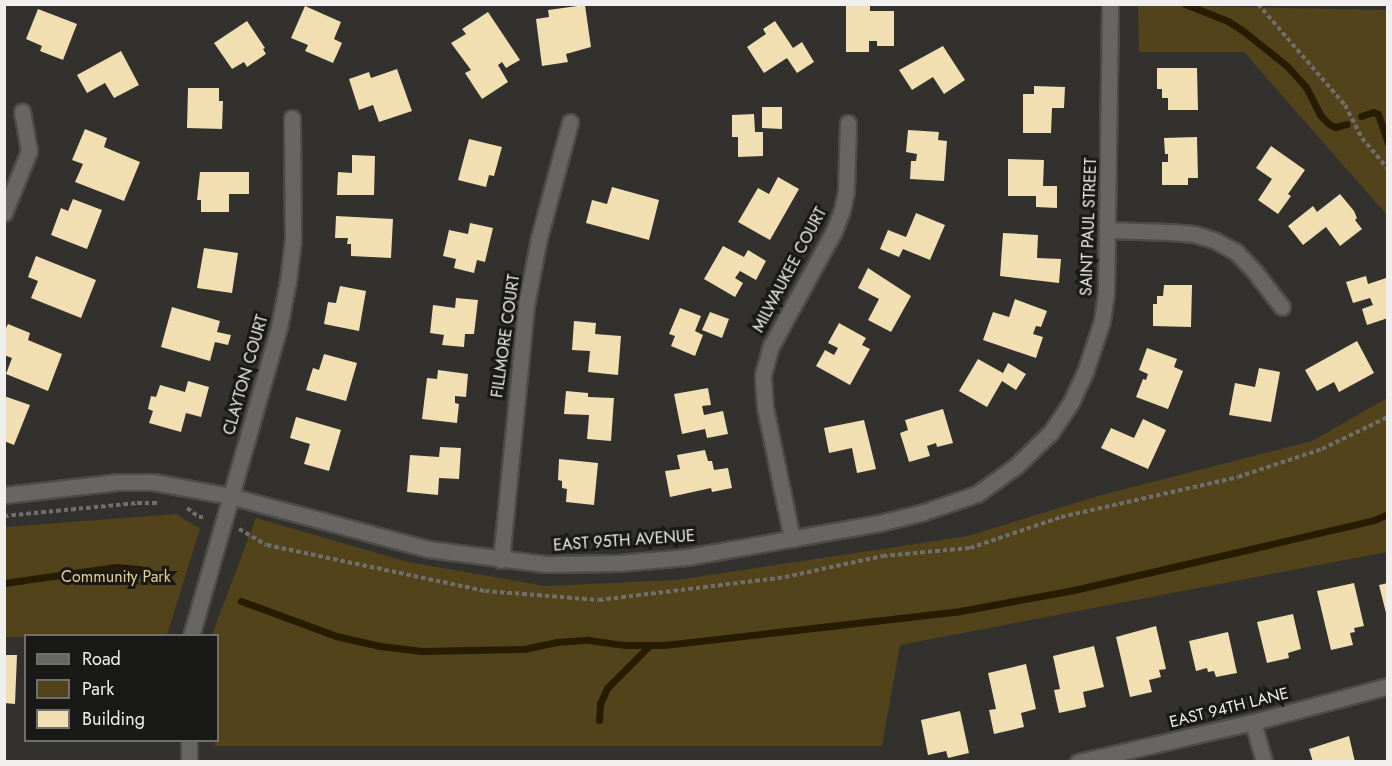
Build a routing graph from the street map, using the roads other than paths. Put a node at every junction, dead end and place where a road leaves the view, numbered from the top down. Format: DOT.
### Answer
graph roads {
  1 [pos="1110,4"];
  2 [pos="22,112"];
  3 [pos="292,118"];
  4 [pos="570,122"];
  5 [pos="848,123"];
  6 [pos="4,213"];
  7 [pos="1107,230"];
  8 [pos="1282,307"];
  9 [pos="1047,436"];
  10 [pos="4,495"];
  11 [pos="230,496"];
  12 [pos="792,539"];
  13 [pos="501,560"];
  14 [pos="192,634"];
  15 [pos="1388,686"];
  16 [pos="1253,722"];
  17 [pos="189,742"];
  18 [pos="189,762"];
  19 [pos="1078,762"];
  20 [pos="1264,762"];
  1 -- 7 [label="street, SAINT PAUL STREET"];
  2 -- 6 [label="street"];
  3 -- 11 [label="street, CLAYTON COURT"];
  4 -- 13 [label="street, FILLMORE COURT"];
  5 -- 12 [label="street, MILWAUKEE COURT"];
  7 -- 8 [label="street"];
  7 -- 9 [label="street, SAINT PAUL STREET"];
  9 -- 12 [label="street, EAST 95TH AVENUE"];
  10 -- 11 [label="street, EAST 95TH AVENUE"];
  11 -- 13 [label="street, EAST 95TH AVENUE"];
  11 -- 14 [label="street, CLAYTON COURT"];
  12 -- 13 [label="street, EAST 95TH AVENUE"];
  15 -- 16 [label="street, EAST 94TH LANE"];
  16 -- 19 [label="street, EAST 94TH LANE"];
  16 -- 20 [label="street"];
  17 -- 18 [label="street"];
}
